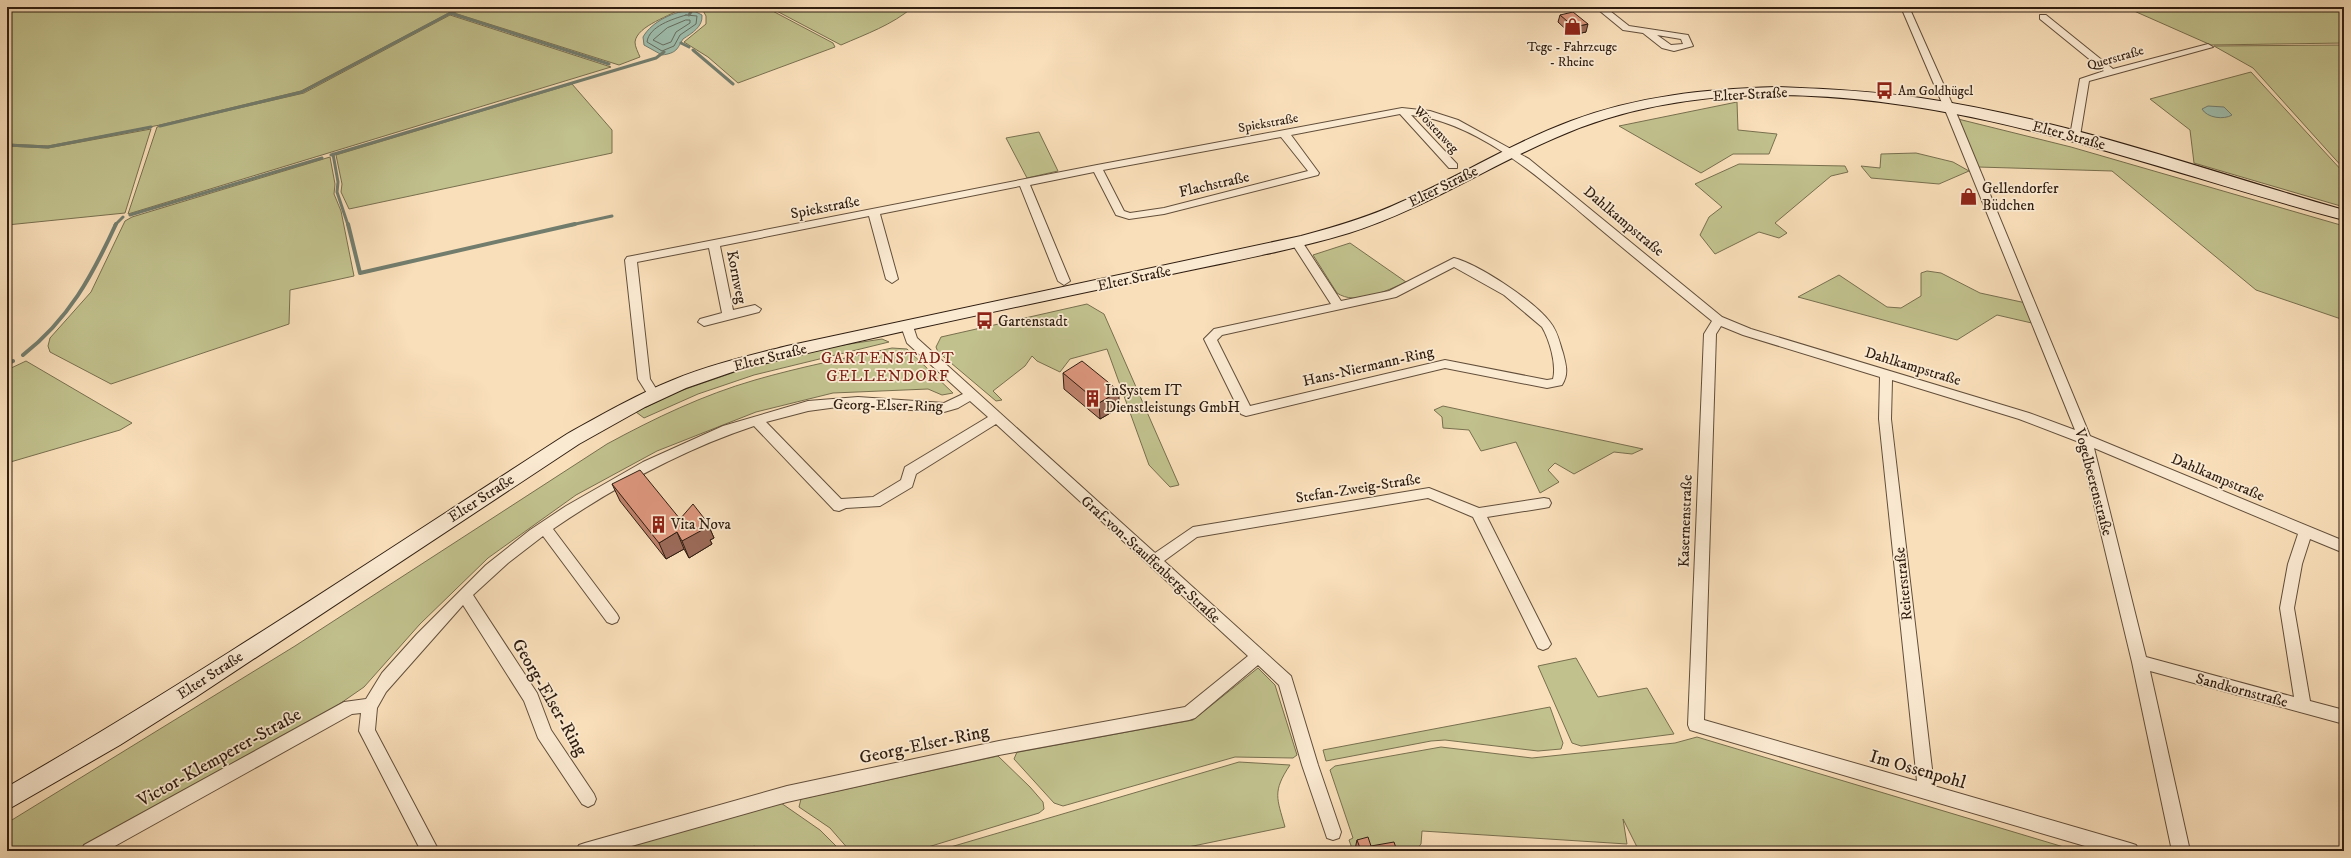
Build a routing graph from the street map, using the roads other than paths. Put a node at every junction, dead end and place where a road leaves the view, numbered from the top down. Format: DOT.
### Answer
graph roads {
  1 [pos="1599,7"];
  2 [pos="1905,7"];
  3 [pos="2043,17"];
  4 [pos="1647,32"];
  5 [pos="2208,47"];
  6 [pos="2110,71"];
  7 [pos="1948,107"];
  8 [pos="1402,111"];
  9 [pos="1284,133"];
  10 [pos="2075,136"];
  11 [pos="1510,153"];
  12 [pos="1453,166"];
  13 [pos="1097,168"];
  14 [pos="1024,184"];
  15 [pos="874,213"];
  16 [pos="2344,215"];
  17 [pos="1296,242"];
  18 [pos="714,244"];
  19 [pos="892,279"];
  20 [pos="1064,281"];
  21 [pos="1339,307"];
  22 [pos="755,309"];
  23 [pos="728,315"];
  24 [pos="1718,320"];
  25 [pos="704,322"];
  26 [pos="907,326"];
  27 [pos="1886,374"];
  28 [pos="654,395"];
  29 [pos="971,395"];
  30 [pos="996,418"];
  31 [pos="756,420"];
  32 [pos="2085,439"];
  33 [pos="1544,503"];
  34 [pos="1478,513"];
  35 [pos="545,528"];
  36 [pos="2306,531"];
  37 [pos="2344,547"];
  38 [pos="1154,561"];
  39 [pos="464,594"];
  40 [pos="612,618"];
  41 [pos="1543,644"];
  42 [pos="1258,656"];
  43 [pos="2140,662"];
  44 [pos="369,705"];
  45 [pos="2303,706"];
  46 [pos="2344,717"];
  47 [pos="1696,725"];
  48 [pos="1926,792"];
  49 [pos="7,799"];
  50 [pos="588,799"];
  51 [pos="1333,832"];
  52 [pos="90,851"];
  53 [pos="430,851"];
  54 [pos="585,851"];
  55 [pos="2130,851"];
  56 [pos="2181,851"];
  1 -- 4 [label="street"];
  2 -- 7 [label="street"];
  3 -- 6 [label="street"];
  5 -- 6 [label="street, Querstraße"];
  6 -- 10 [label="street, Querstraße"];
  7 -- 10 [label="main road, Elter Straße"];
  7 -- 11 [label="main road, Elter Straße"];
  7 -- 32 [label="street, Vogelbeerenstraße"];
  8 -- 9 [label="street, Spiekstraße"];
  8 -- 11 [label="street, Spiekstraße"];
  8 -- 12 [label="street, Wöstenweg"];
  9 -- 13 [label="street, Spiekstraße"];
  9 -- 13 [label="street, Flachstraße"];
  10 -- 16 [label="main road, Elter Straße"];
  11 -- 17 [label="main road, Elter Straße"];
  11 -- 24 [label="street, Dahlkampstraße"];
  13 -- 14 [label="street, Spiekstraße"];
  14 -- 15 [label="street, Spiekstraße"];
  14 -- 20 [label="street"];
  15 -- 18 [label="street, Spiekstraße"];
  15 -- 19 [label="street"];
  17 -- 21 [label="street"];
  17 -- 26 [label="main road, Elter Straße"];
  18 -- 23 [label="street, Kornweg"];
  18 -- 28 [label="street, Spiekstraße"];
  21 -- 21 [label="street, Hans-Niermann-Ring"];
  22 -- 23 [label="street, Kornweg"];
  23 -- 25 [label="street, Kornweg"];
  24 -- 27 [label="street, Dahlkampstraße"];
  24 -- 47 [label="street, Kasernenstraße"];
  26 -- 28 [label="main road, Elter Straße"];
  26 -- 29 [label="street, Graf-von-Stauffenberg-Straße"];
  27 -- 32 [label="street, Dahlkampstraße"];
  27 -- 48 [label="street, Reiterstraße"];
  28 -- 49 [label="main road, Elter Straße"];
  29 -- 30 [label="street, Graf-von-Stauffenberg-Straße"];
  29 -- 31 [label="street, Georg-Elser-Ring"];
  30 -- 31 [label="street"];
  30 -- 38 [label="street, Graf-von-Stauffenberg-Straße"];
  31 -- 35 [label="street, Georg-Elser-Ring"];
  32 -- 36 [label="street, Dahlkampstraße"];
  32 -- 43 [label="street, Vogelbeerenstraße"];
  33 -- 34 [label="street"];
  34 -- 38 [label="street, Stefan-Zweig-Straße"];
  34 -- 41 [label="street"];
  35 -- 39 [label="street, Georg-Elser-Ring"];
  35 -- 40 [label="street"];
  36 -- 37 [label="street, Dahlkampstraße"];
  36 -- 45 [label="street"];
  38 -- 42 [label="street, Graf-von-Stauffenberg-Straße"];
  39 -- 44 [label="street, Georg-Elser-Ring"];
  39 -- 50 [label="street, Georg-Elser-Ring"];
  42 -- 51 [label="street, Graf-von-Stauffenberg-Straße"];
  42 -- 54 [label="street, Georg-Elser-Ring"];
  43 -- 45 [label="street, Sandkornstraße"];
  43 -- 56 [label="street, Vogelbeerenstraße"];
  44 -- 52 [label="street, Victor-Klemperer-Straße"];
  44 -- 53 [label="street, Georg-Elser-Ring"];
  45 -- 46 [label="street, Sandkornstraße"];
  47 -- 48 [label="street, Im Ossenpohl"];
  48 -- 55 [label="street, Im Ossenpohl"];
}
